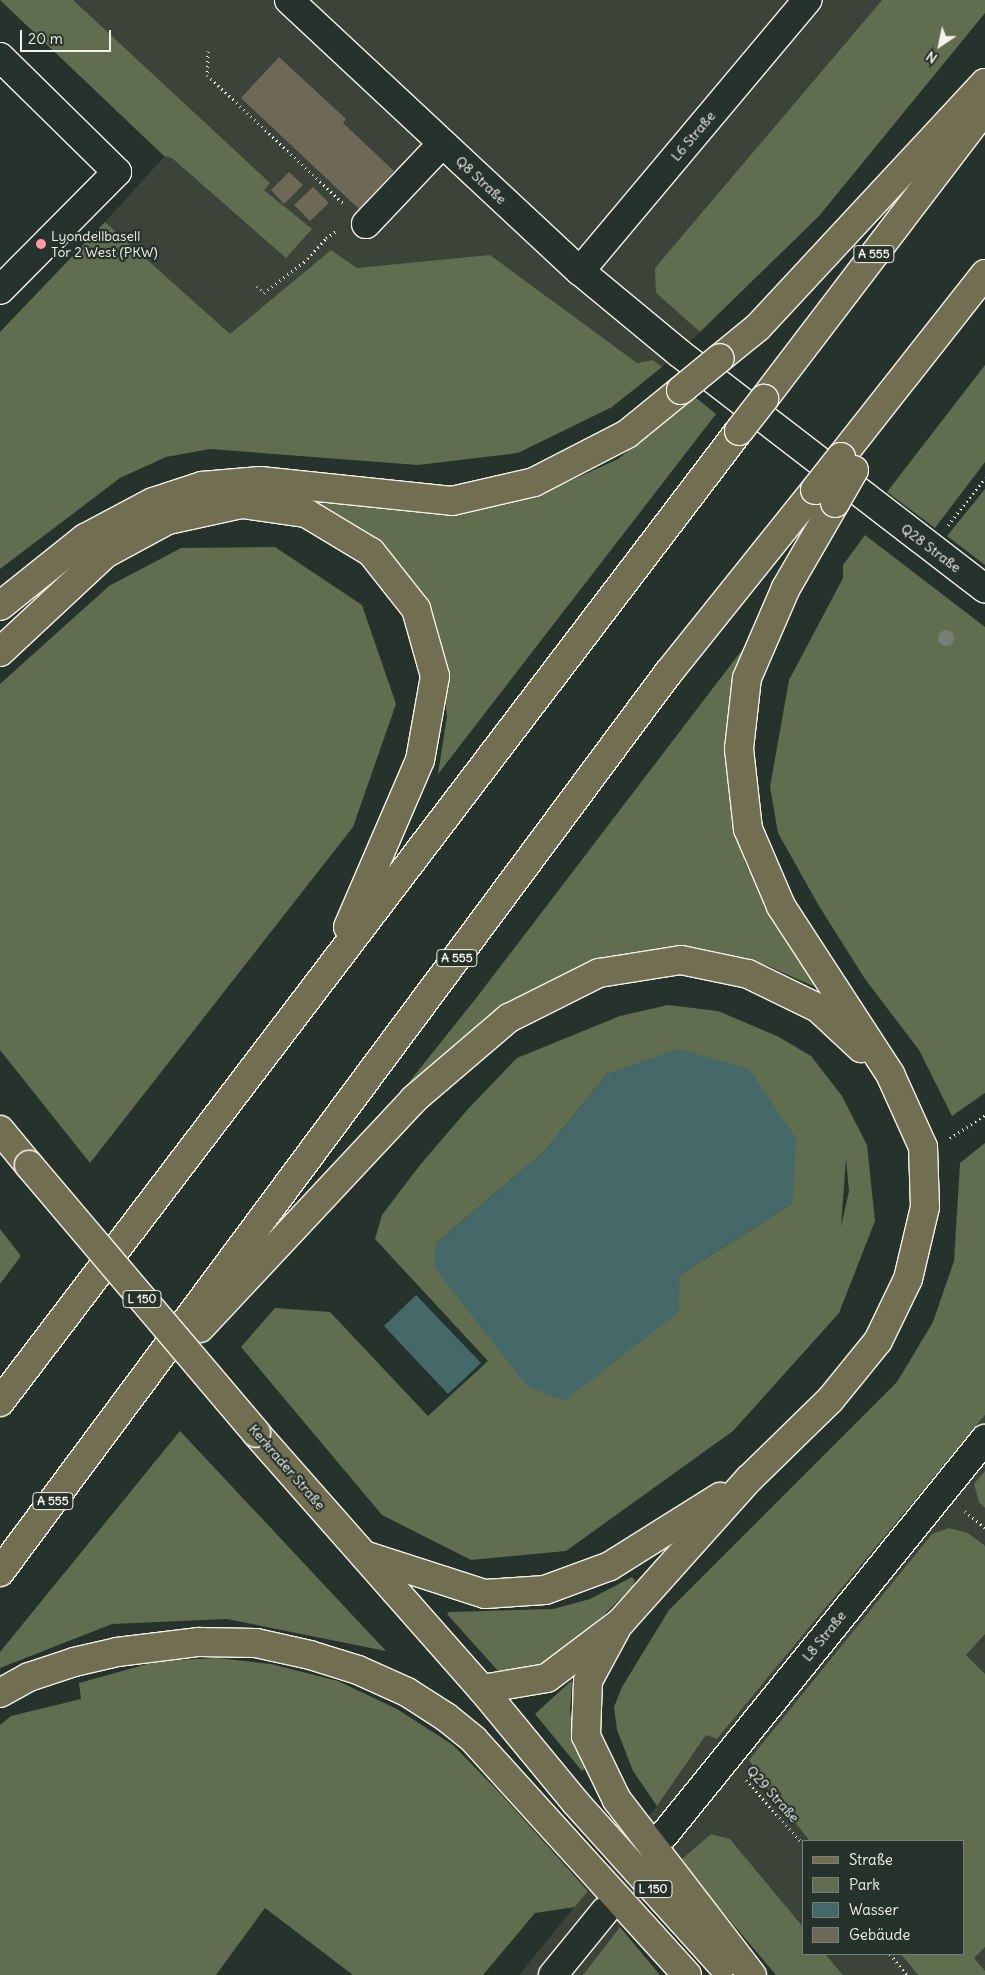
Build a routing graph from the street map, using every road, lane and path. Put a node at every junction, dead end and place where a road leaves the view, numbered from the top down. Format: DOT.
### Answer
graph roads {
  1 [pos="289,0"];
  2 [pos="807,0"];
  3 [pos="208,51"];
  4 [pos="0,57"];
  5 [pos="985,83"];
  6 [pos="985,109"];
  7 [pos="442,144"];
  8 [pos="358,217"];
  9 [pos="326,238"];
  10 [pos="580,271"];
  11 [pos="985,274"];
  12 [pos="256,286"];
  13 [pos="0,290"];
  14 [pos="678,353"];
  15 [pos="985,478"];
  16 [pos="825,497"];
  17 [pos="949,524"];
  18 [pos="985,589"];
  19 [pos="0,606"];
  20 [pos="0,652"];
  21 [pos="330,968"];
  22 [pos="890,1074"];
  23 [pos="985,1115"];
  24 [pos="0,1130"];
  25 [pos="923,1147"];
  26 [pos="0,1402"];
  27 [pos="106,1430"];
  28 [pos="985,1439"];
  29 [pos="749,1479"];
  30 [pos="364,1555"];
  31 [pos="0,1572"];
  32 [pos="620,1622"];
  33 [pos="482,1689"];
  34 [pos="0,1693"];
  35 [pos="725,1758"];
  36 [pos="576,1803"];
  37 [pos="664,1835"];
  38 [pos="802,1843"];
  39 [pos="605,1911"];
  40 [pos="891,1955"];
  41 [pos="553,1975"];
  42 [pos="688,1975"];
  43 [pos="731,1975"];
  44 [pos="752,1975"];
  45 [pos="907,1975"];
  1 -- 7 [label="lane, Q8 Straße"];
  2 -- 10 [label="lane, L6 Straße"];
  3 -- 8 [label="path"];
  4 -- 13 [label="lane"];
  5 -- 19 [label="main road, bridge"];
  6 -- 21 [label="main road, A 555, bridge"];
  7 -- 8 [label="lane"];
  7 -- 10 [label="lane, Q8 Straße"];
  9 -- 12 [label="path"];
  10 -- 14 [label="lane, Q8 Straße"];
  11 -- 16 [label="main road, bridge"];
  14 -- 18 [label="lane, Q28 Straße"];
  15 -- 17 [label="path"];
  16 -- 22 [label="main road"];
  16 -- 27 [label="main road, A 555"];
  20 -- 21 [label="main road"];
  21 -- 26 [label="main road, A 555"];
  22 -- 25 [label="main road"];
  22 -- 27 [label="main road"];
  23 -- 25 [label="path"];
  24 -- 30 [label="main road, Kerkrader Straße / L 150, bridge"];
  25 -- 29 [label="main road"];
  27 -- 31 [label="main road, A 555"];
  28 -- 35 [label="lane, L8 Straße"];
  29 -- 30 [label="main road"];
  29 -- 32 [label="main road"];
  30 -- 33 [label="main road, Kerkrader Straße / L 150"];
  32 -- 33 [label="main road"];
  32 -- 44 [label="main road"];
  33 -- 36 [label="main road, Kerkrader Straße / L 150"];
  34 -- 42 [label="main road"];
  35 -- 37 [label="lane, L8 Straße"];
  35 -- 38 [label="path, Q29 Straße"];
  36 -- 42 [label="main road, Kerkrader Straße / L 150"];
  36 -- 43 [label="main road, Kerkrader Straße / L 150"];
  39 -- 41 [label="lane"];
  40 -- 45 [label="path"];
}
